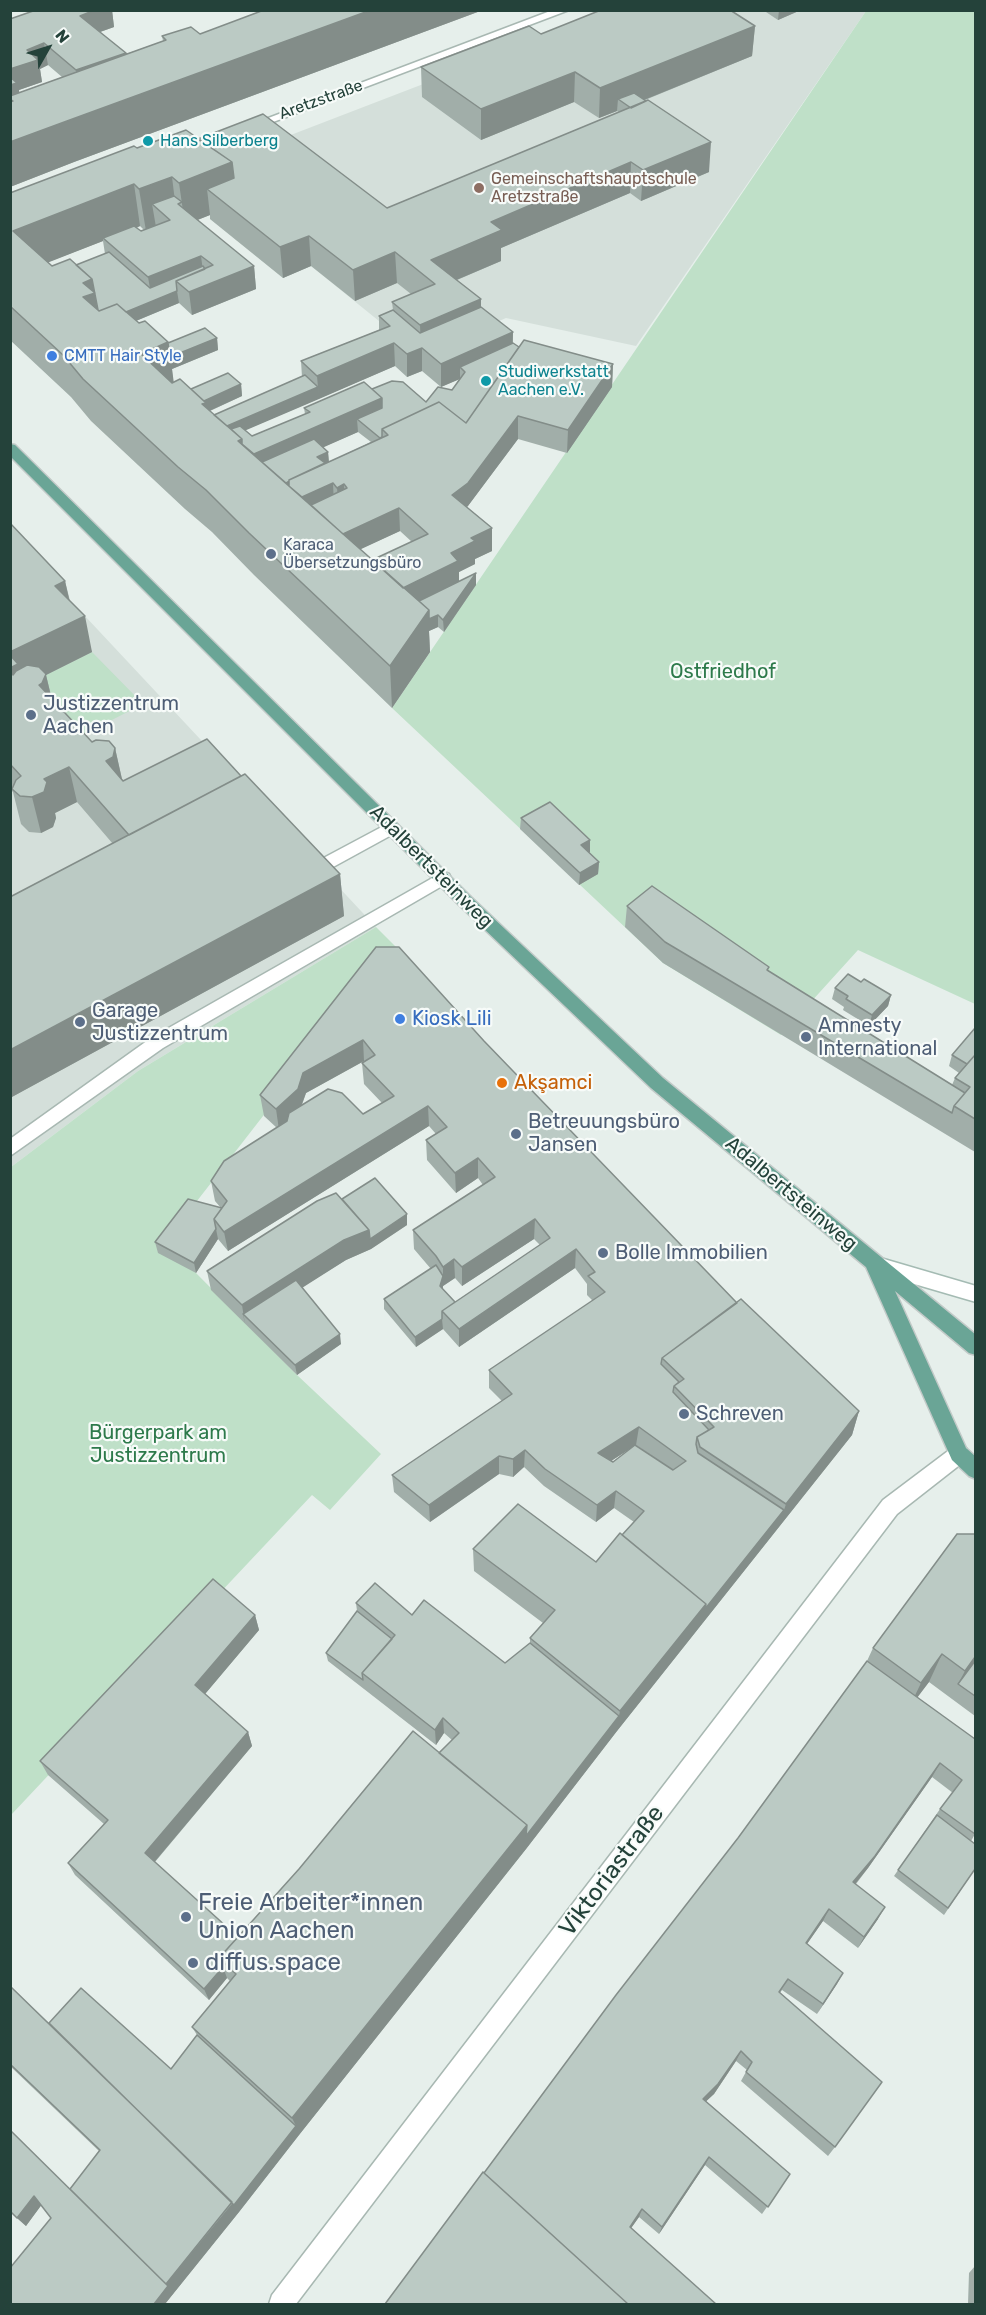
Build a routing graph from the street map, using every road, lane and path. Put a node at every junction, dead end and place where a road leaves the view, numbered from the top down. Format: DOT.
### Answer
graph roads {
  1 [pos="564,10"];
  2 [pos="231,134"];
  3 [pos="10,448"];
  4 [pos="391,828"];
  5 [pos="305,874"];
  6 [pos="443,878"];
  7 [pos="10,1149"];
  8 [pos="873,1264"];
  9 [pos="975,1294"];
  10 [pos="975,1347"];
  11 [pos="959,1454"];
  12 [pos="975,1470"];
  13 [pos="281,2304"];
  1 -- 2 [label="street, Aretzstraße"];
  3 -- 4 [label="main road, Adalbertsteinweg"];
  4 -- 5 [label="street"];
  4 -- 6 [label="main road, Adalbertsteinweg"];
  6 -- 7 [label="street"];
  6 -- 8 [label="main road, Adalbertsteinweg"];
  8 -- 9 [label="street"];
  8 -- 10 [label="main road, Adalbertsteinweg"];
  8 -- 11 [label="main road, Adalbertsteinweg"];
  11 -- 12 [label="main road, Adalbertsteinweg"];
  11 -- 13 [label="street, Viktoriastraße"];
}
